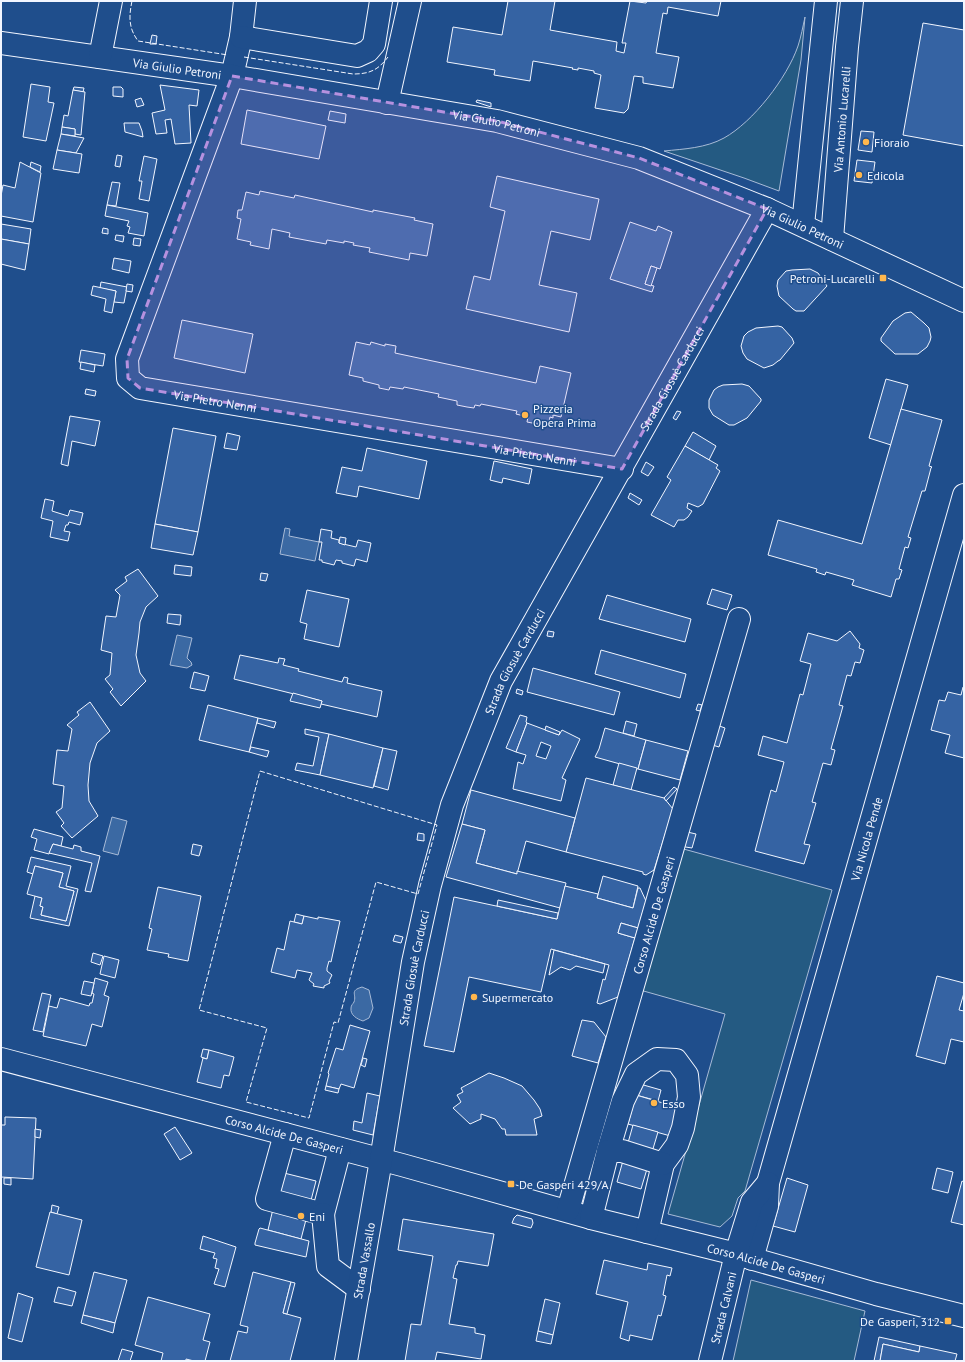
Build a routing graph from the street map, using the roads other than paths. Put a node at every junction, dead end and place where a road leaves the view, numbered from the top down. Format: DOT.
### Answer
graph roads {
  1 [pos="110,1"];
  2 [pos="245,1"];
  3 [pos="381,1"];
  4 [pos="410,1"];
  5 [pos="826,1"];
  6 [pos="852,1"];
  7 [pos="241,37"];
  8 [pos="1,43"];
  9 [pos="100,57"];
  10 [pos="232,76"];
  11 [pos="387,103"];
  12 [pos="768,209"];
  13 [pos="803,225"];
  14 [pos="832,239"];
  15 [pos="964,301"];
  16 [pos="622,469"];
  17 [pos="964,495"];
  18 [pos="739,619"];
  19 [pos="1,1059"];
  20 [pos="285,1134"];
  21 [pos="340,1149"];
  22 [pos="608,1151"];
  23 [pos="381,1160"];
  24 [pos="663,1164"];
  25 [pos="568,1210"];
  26 [pos="323,1214"];
  27 [pos="591,1218"];
  28 [pos="648,1232"];
  29 [pos="744,1257"];
  30 [pos="359,1289"];
  31 [pos="964,1316"];
  32 [pos="346,1361"];
  33 [pos="710,1361"];
  1 -- 9 [label="street"];
  2 -- 7 [label="street, Via Pietro Nenni"];
  3 -- 7 [label="street"];
  4 -- 11 [label="street"];
  5 -- 13 [label="street"];
  6 -- 14 [label="street, Via Antonio Lucarelli"];
  7 -- 10 [label="street, Via Pietro Nenni"];
  8 -- 9 [label="street, Via Giulio Petroni"];
  9 -- 10 [label="street, Via Giulio Petroni"];
  10 -- 11 [label="street, Via Giulio Petroni"];
  10 -- 16 [label="street, Via Pietro Nenni"];
  11 -- 12 [label="street, Via Giulio Petroni"];
  12 -- 13 [label="street, Via Giulio Petroni"];
  12 -- 16 [label="street, Strada Giosuè Carducci"];
  13 -- 14 [label="street, Via Giulio Petroni"];
  14 -- 15 [label="street, Via Giulio Petroni"];
  16 -- 23 [label="street, Strada Giosuè Carducci"];
  17 -- 29 [label="street, Via Nicola Pende"];
  18 -- 25 [label="street, Corso Alcide De Gasperi"];
  19 -- 20 [label="street, Corso Alcide De Gasperi"];
  20 -- 21 [label="street, Corso Alcide De Gasperi"];
  20 -- 26 [label="street"];
  21 -- 23 [label="street, Corso Alcide De Gasperi"];
  21 -- 26 [label="street"];
  22 -- 24 [label="street"];
  22 -- 24 [label="street"];
  22 -- 27 [label="street"];
  23 -- 25 [label="street, Corso Alcide De Gasperi"];
  23 -- 30 [label="street, Strada Vassallo"];
  24 -- 28 [label="street"];
  25 -- 27 [label="street, Corso Alcide De Gasperi"];
  26 -- 30 [label="street"];
  27 -- 28 [label="street, Corso Alcide De Gasperi"];
  28 -- 29 [label="street, Corso Alcide De Gasperi"];
  29 -- 31 [label="street, Corso Alcide De Gasperi"];
  29 -- 33 [label="street, Strada Calvani"];
  30 -- 32 [label="street, Strada Vassallo"];
}
